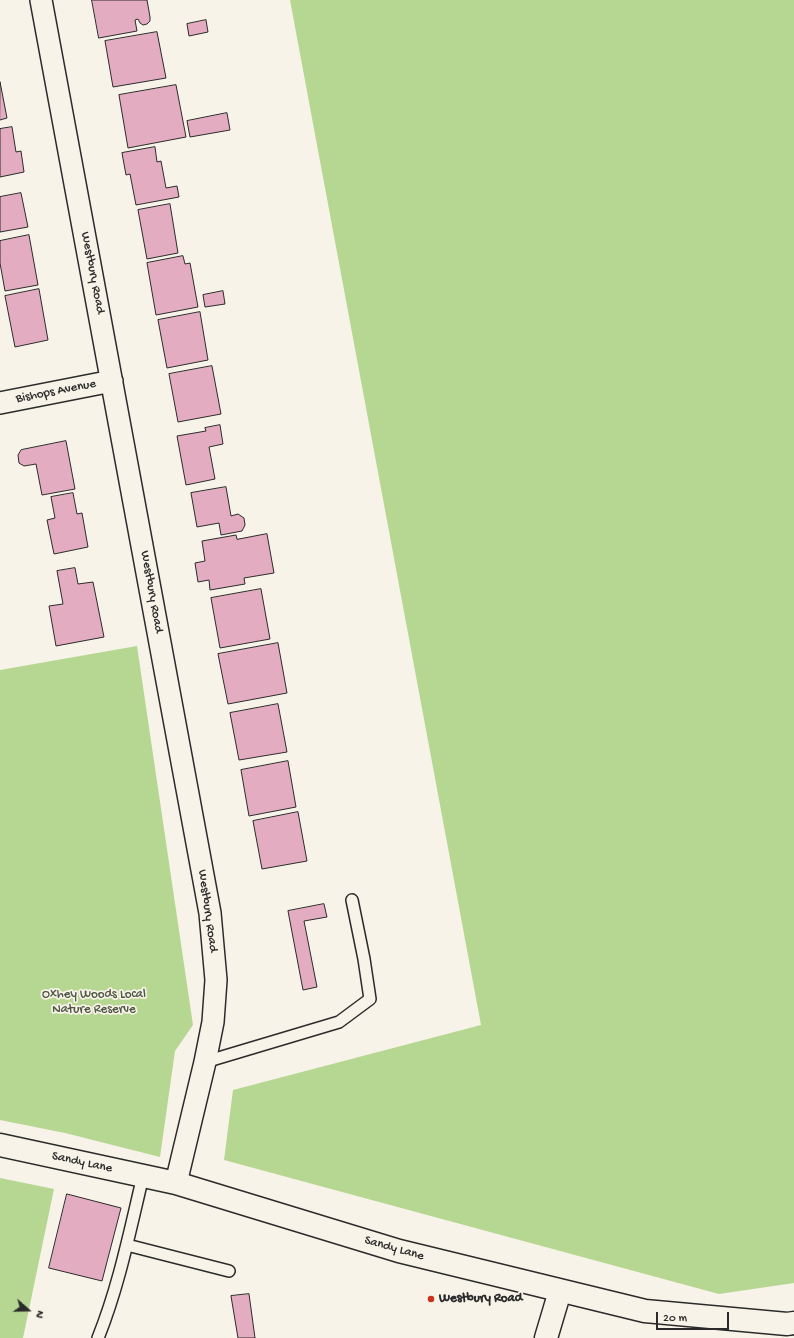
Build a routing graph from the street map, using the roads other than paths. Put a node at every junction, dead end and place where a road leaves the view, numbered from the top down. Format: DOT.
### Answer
graph roads {
  1 [pos="41,0"];
  2 [pos="112,381"];
  3 [pos="0,402"];
  4 [pos="352,900"];
  5 [pos="205,1062"];
  6 [pos="0,1146"];
  7 [pos="143,1176"];
  8 [pos="176,1183"];
  9 [pos="127,1245"];
  10 [pos="229,1271"];
  11 [pos="560,1291"];
  12 [pos="794,1323"];
  13 [pos="98,1338"];
  14 [pos="546,1338"];
  1 -- 2 [label="street, Westbury Road"];
  2 -- 3 [label="street, Bishops Avenue"];
  2 -- 5 [label="street, Westbury Road"];
  4 -- 5 [label="lane"];
  5 -- 8 [label="street, Westbury Road"];
  6 -- 7 [label="main road, Sandy Lane"];
  7 -- 8 [label="main road, Sandy Lane"];
  7 -- 9 [label="lane"];
  8 -- 11 [label="main road, Sandy Lane"];
  9 -- 10 [label="lane"];
  9 -- 13 [label="lane"];
  11 -- 12 [label="main road, Sandy Lane"];
  11 -- 14 [label="main road"];
}
